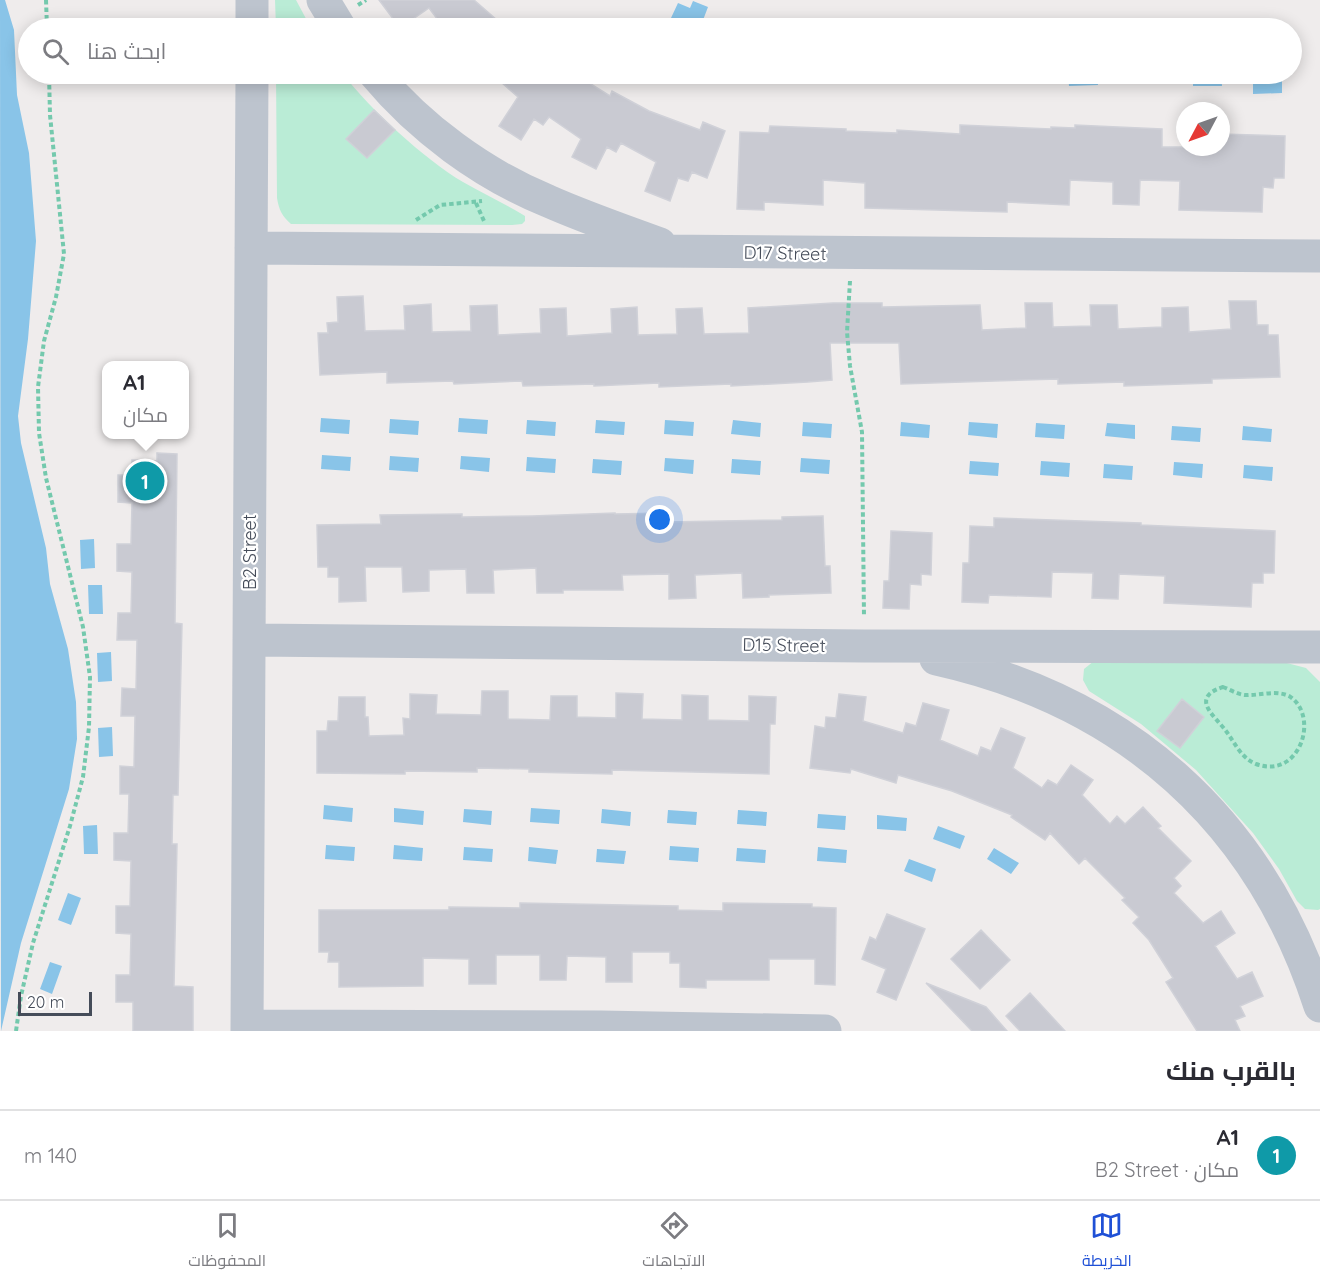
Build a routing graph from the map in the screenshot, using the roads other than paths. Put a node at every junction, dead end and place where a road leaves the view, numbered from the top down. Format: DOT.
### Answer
graph roads {
  1 [pos="252,0"];
  2 [pos="323,0"];
  3 [pos="252,18"];
  4 [pos="334,18"];
  5 [pos="252,84"];
  6 [pos="385,84"];
  7 [pos="251,248"];
  8 [pos="678,252"];
  9 [pos="1320,256"];
  10 [pos="249,640"];
  11 [pos="871,646"];
  12 [pos="1320,648"];
  13 [pos="1320,1006"];
  14 [pos="247,1029"];
  15 [pos="825,1031"];
  1 -- 3 [label="street"];
  2 -- 4 [label="street"];
  5 -- 7 [label="street, B2 Street"];
  6 -- 8 [label="street"];
  7 -- 8 [label="street, D17 Street"];
  7 -- 10 [label="street, B2 Street"];
  8 -- 9 [label="street, D17 Street"];
  10 -- 11 [label="street, D15 Street"];
  10 -- 14 [label="street, B2 Street"];
  11 -- 12 [label="street, D15 Street"];
  11 -- 13 [label="street"];
  14 -- 15 [label="street"];
}
